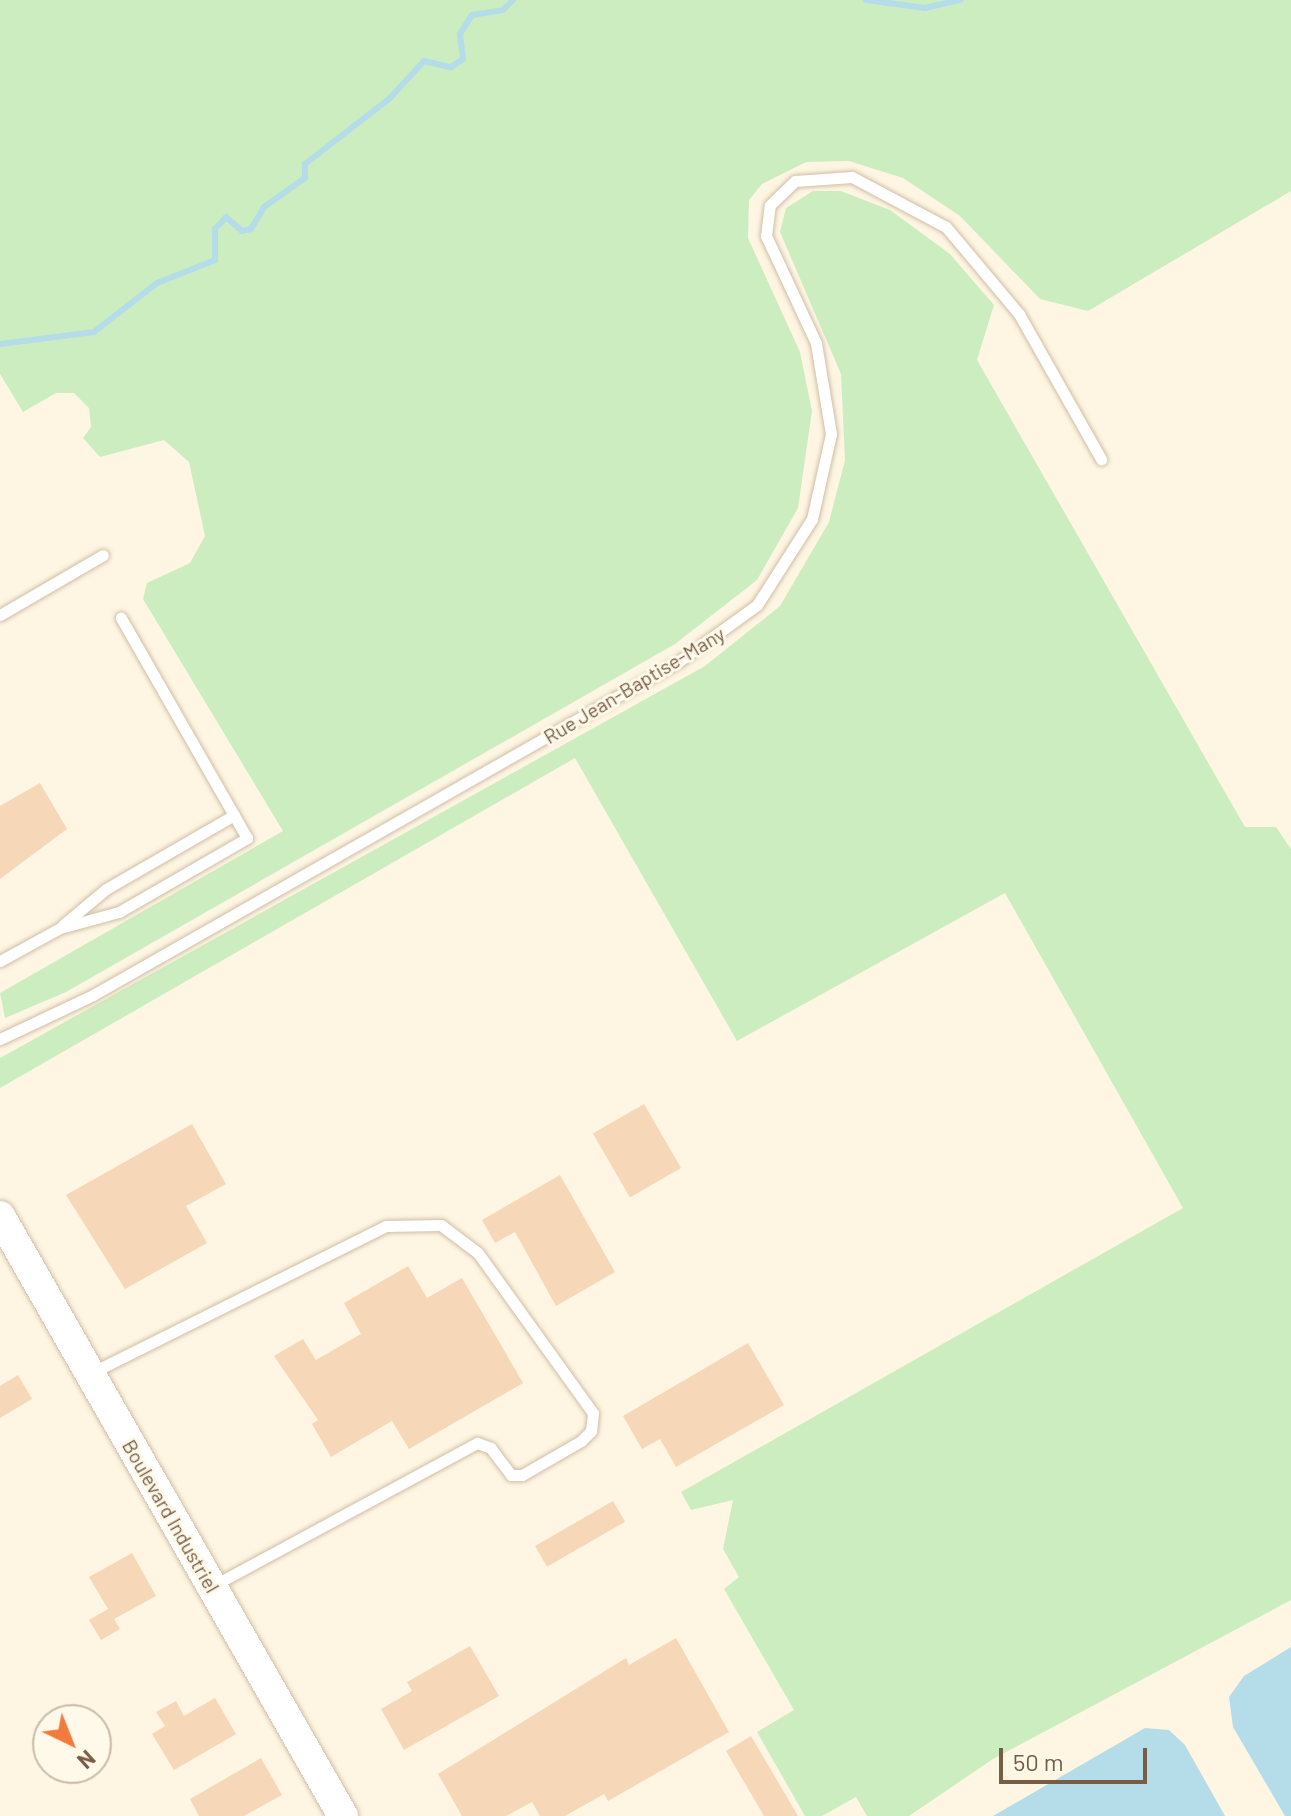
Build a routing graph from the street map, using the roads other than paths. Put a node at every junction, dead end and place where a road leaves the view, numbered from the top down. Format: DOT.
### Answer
graph roads {
  1 [pos="1101,459"];
  2 [pos="103,555"];
  3 [pos="0,615"];
  4 [pos="121,618"];
  5 [pos="234,815"];
  6 [pos="60,928"];
  7 [pos="0,961"];
  8 [pos="0,1039"];
  9 [pos="0,1216"];
  10 [pos="90,1373"];
  11 [pos="211,1586"];
  12 [pos="343,1816"];
  1 -- 8 [label="lane, Rue Jean-Baptise-Many"];
  2 -- 3 [label="lane"];
  4 -- 5 [label="lane"];
  5 -- 6 [label="lane"];
  5 -- 6 [label="lane"];
  6 -- 7 [label="lane"];
  9 -- 10 [label="street, Boulevard Industriel"];
  10 -- 11 [label="street, Boulevard Industriel"];
  10 -- 11 [label="lane"];
  11 -- 12 [label="street, Boulevard Industriel"];
}
